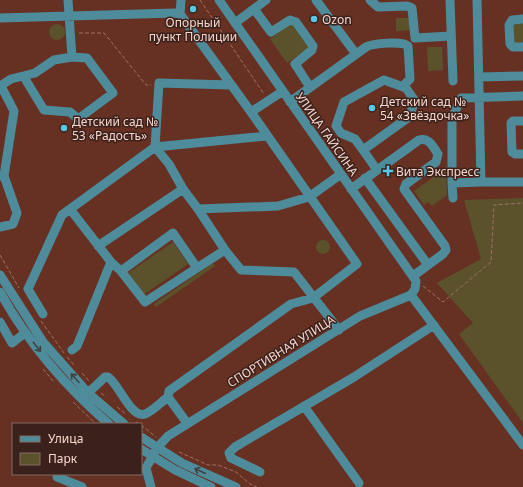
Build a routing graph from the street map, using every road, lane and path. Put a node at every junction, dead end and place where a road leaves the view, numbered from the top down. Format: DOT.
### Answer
graph roads {
  1 [pos="68,0"];
  2 [pos="181,0"];
  3 [pos="200,0"];
  4 [pos="219,0"];
  5 [pos="266,0"];
  6 [pos="316,0"];
  7 [pos="370,0"];
  8 [pos="450,0"];
  9 [pos="477,0"];
  10 [pos="254,9"];
  11 [pos="180,14"];
  12 [pos="69,16"];
  13 [pos="0,18"];
  14 [pos="523,18"];
  15 [pos="234,23"];
  16 [pos="70,34"];
  17 [pos="451,36"];
  18 [pos="415,38"];
  19 [pos="407,45"];
  20 [pos="523,48"];
  21 [pos="356,54"];
  22 [pos="72,57"];
  23 [pos="523,76"];
  24 [pos="24,77"];
  25 [pos="479,77"];
  26 [pos="453,81"];
  27 [pos="159,83"];
  28 [pos="231,85"];
  29 [pos="1,86"];
  30 [pos="403,86"];
  31 [pos="310,87"];
  32 [pos="283,92"];
  33 [pos="523,96"];
  34 [pos="480,97"];
  35 [pos="269,101"];
  36 [pos="290,102"];
  37 [pos="251,112"];
  38 [pos="523,121"];
  39 [pos="267,136"];
  40 [pos="155,147"];
  41 [pos="363,150"];
  42 [pos="523,154"];
  43 [pos="377,170"];
  44 [pos="341,174"];
  45 [pos="2,176"];
  46 [pos="365,178"];
  47 [pos="481,182"];
  48 [pos="523,182"];
  49 [pos="452,183"];
  50 [pos="182,189"];
  51 [pos="351,189"];
  52 [pos="308,197"];
  53 [pos="453,198"];
  54 [pos="523,204"];
  55 [pos="70,209"];
  56 [pos="198,209"];
  57 [pos="0,228"];
  58 [pos="98,246"];
  59 [pos="225,250"];
  60 [pos="0,255"];
  61 [pos="111,262"];
  62 [pos="428,265"];
  63 [pos="197,268"];
  64 [pos="121,271"];
  65 [pos="0,275"];
  66 [pos="414,278"];
  67 [pos="24,288"];
  68 [pos="0,292"];
  69 [pos="411,295"];
  70 [pos="13,298"];
  71 [pos="313,298"];
  72 [pos="40,314"];
  73 [pos="0,322"];
  74 [pos="434,325"];
  75 [pos="339,330"];
  76 [pos="25,333"];
  77 [pos="72,350"];
  78 [pos="75,366"];
  79 [pos="79,371"];
  80 [pos="93,389"];
  81 [pos="168,397"];
  82 [pos="108,399"];
  83 [pos="113,404"];
  84 [pos="304,406"];
  85 [pos="126,420"];
  86 [pos="134,420"];
  87 [pos="108,423"];
  88 [pos="138,423"];
  89 [pos="187,424"];
  90 [pos="142,426"];
  91 [pos="142,438"];
  92 [pos="158,438"];
  93 [pos="523,445"];
  94 [pos="157,448"];
  95 [pos="142,450"];
  96 [pos="178,451"];
  97 [pos="152,456"];
  98 [pos="260,472"];
  99 [pos="57,477"];
  100 [pos="359,483"];
  101 [pos="82,487"];
  102 [pos="151,487"];
  103 [pos="211,487"];
  104 [pos="236,487"];
  105 [pos="257,487"];
  1 -- 12 [label="street"];
  2 -- 11 [label="street"];
  3 -- 35 [label="path"];
  4 -- 15 [label="street, УЛИЦА ГАЙСИНА"];
  5 -- 10 [label="street"];
  6 -- 21 [label="street"];
  7 -- 18 [label="street"];
  8 -- 17 [label="street"];
  9 -- 25 [label="street"];
  10 -- 15 [label="street"];
  10 -- 31 [label="street"];
  11 -- 12 [label="street"];
  11 -- 28 [label="street"];
  12 -- 13 [label="street"];
  12 -- 16 [label="street"];
  14 -- 20 [label="street"];
  15 -- 32 [label="street, УЛИЦА ГАЙСИНА"];
  16 -- 22 [label="street"];
  16 -- 27 [label="path"];
  17 -- 18 [label="street"];
  17 -- 26 [label="street"];
  18 -- 19 [label="street"];
  19 -- 21 [label="street"];
  19 -- 30 [label="street"];
  21 -- 31 [label="street"];
  22 -- 24 [label="street"];
  22 -- 24 [label="street"];
  23 -- 25 [label="street"];
  24 -- 29 [label="street"];
  25 -- 34 [label="street"];
  27 -- 28 [label="street"];
  27 -- 40 [label="street"];
  28 -- 37 [label="street"];
  29 -- 45 [label="street"];
  30 -- 41 [label="street"];
  30 -- 41 [label="street"];
  31 -- 36 [label="street"];
  32 -- 35 [label="street"];
  32 -- 36 [label="street, УЛИЦА ГАЙСИНА"];
  33 -- 34 [label="street"];
  34 -- 47 [label="street"];
  34 -- 49 [label="street"];
  35 -- 37 [label="street"];
  36 -- 44 [label="street, УЛИЦА ГАЙСИНА"];
  37 -- 39 [label="street"];
  38 -- 42 [label="street"];
  39 -- 40 [label="street"];
  39 -- 52 [label="street"];
  40 -- 50 [label="street"];
  40 -- 55 [label="street"];
  41 -- 43 [label="street"];
  43 -- 46 [label="street"];
  43 -- 62 [label="street"];
  44 -- 51 [label="street, УЛИЦА ГАЙСИНА"];
  44 -- 52 [label="street"];
  45 -- 57 [label="street"];
  46 -- 51 [label="street"];
  46 -- 62 [label="street"];
  47 -- 48 [label="street"];
  47 -- 49 [label="street"];
  49 -- 53 [label="street"];
  50 -- 56 [label="street"];
  50 -- 58 [label="street"];
  51 -- 66 [label="street, УЛИЦА ГАЙСИНА"];
  52 -- 56 [label="street"];
  52 -- 71 [label="street"];
  54 -- 66 [label="path"];
  55 -- 58 [label="street"];
  55 -- 67 [label="street"];
  56 -- 59 [label="street"];
  58 -- 61 [label="street"];
  59 -- 63 [label="street"];
  59 -- 71 [label="street"];
  60 -- 67 [label="path"];
  61 -- 64 [label="street"];
  61 -- 77 [label="street"];
  62 -- 66 [label="street"];
  63 -- 64 [label="street"];
  63 -- 64 [label="street"];
  65 -- 70 [label="street"];
  66 -- 69 [label="street"];
  67 -- 70 [label="street"];
  67 -- 72 [label="street"];
  68 -- 76 [label="street"];
  69 -- 74 [label="street"];
  69 -- 75 [label="street, СПОРТИВНАЯ УЛИЦА"];
  80 -- 70 [label="street, one-way"];
  71 -- 75 [label="street"];
  71 -- 81 [label="street"];
  72 -- 78 [label="path"];
  73 -- 76 [label="street"];
  74 -- 84 [label="street"];
  74 -- 93 [label="street"];
  75 -- 89 [label="street, СПОРТИВНАЯ УЛИЦА"];
  76 -- 87 [label="street, one-way"];
  79 -- 80 [label="path"];
  80 -- 81 [label="street"];
  80 -- 82 [label="path"];
  80 -- 85 [label="street"];
  81 -- 89 [label="street"];
  83 -- 85 [label="path"];
  84 -- 98 [label="street"];
  84 -- 100 [label="street"];
  86 -- 88 [label="path"];
  89 -- 94 [label="street, СПОРТИВНАЯ УЛИЦА"];
  90 -- 92 [label="path"];
  91 -- 94 [label="street"];
  94 -- 97 [label="street, СПОРТИВНАЯ УЛИЦА"];
  104 -- 94 [label="street, one-way"];
  95 -- 97 [label="street"];
  96 -- 105 [label="path"];
  97 -- 102 [label="street, СПОРТИВНАЯ УЛИЦА"];
  97 -- 103 [label="street"];
  99 -- 101 [label="street"];
}
